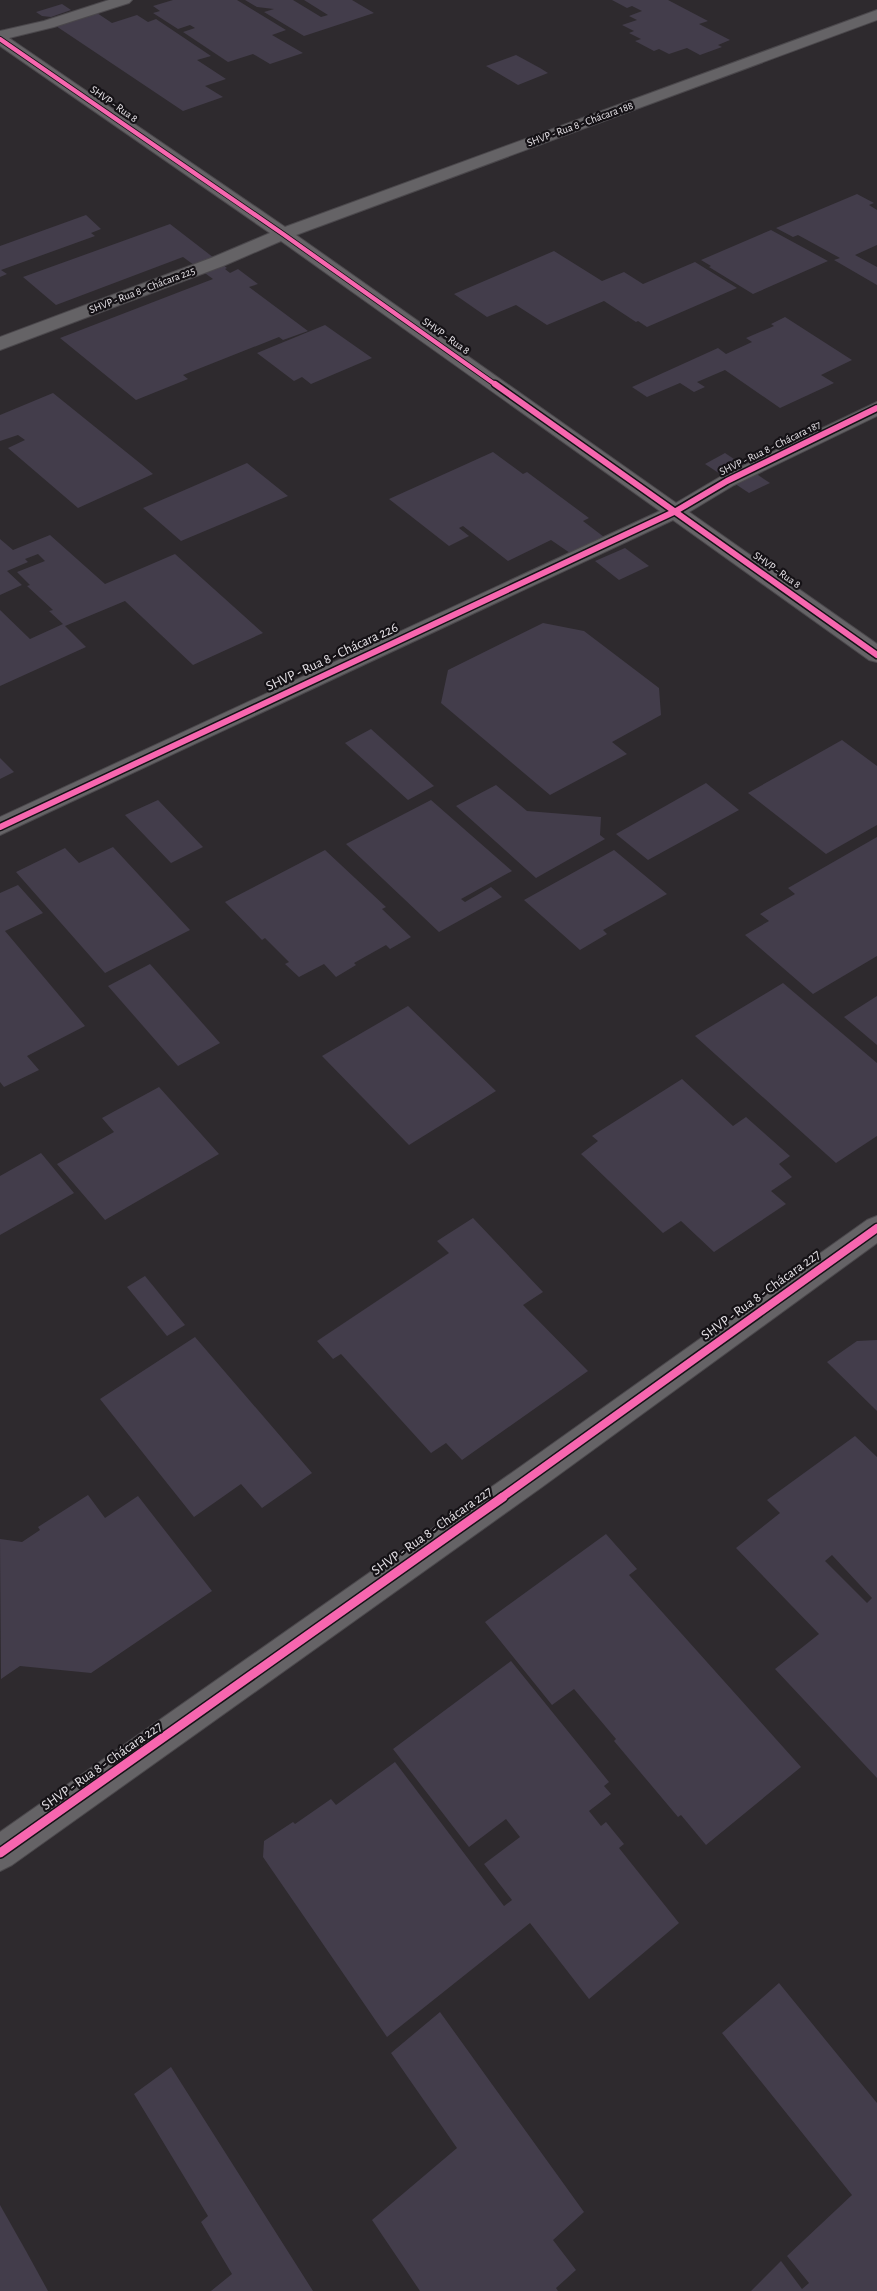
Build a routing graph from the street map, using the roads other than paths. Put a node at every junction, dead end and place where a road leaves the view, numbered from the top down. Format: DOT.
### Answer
graph roads {
  1 [pos="124,0"];
  2 [pos="877,15"];
  3 [pos="0,38"];
  4 [pos="283,234"];
  5 [pos="0,344"];
  6 [pos="877,408"];
  7 [pos="676,512"];
  8 [pos="877,655"];
  9 [pos="0,827"];
  10 [pos="877,1228"];
  11 [pos="0,1853"];
  1 -- 3 [label="street"];
  2 -- 4 [label="street, SHVP - Rua 8 - Chácara 188"];
  3 -- 4 [label="street, SHVP - Rua 8"];
  4 -- 5 [label="street, SHVP - Rua 8 - Chácara 225"];
  4 -- 7 [label="street, SHVP - Rua 8"];
  6 -- 7 [label="street, SHVP - Rua 8 - Chácara 187"];
  7 -- 8 [label="street, SHVP - Rua 8"];
  7 -- 9 [label="street, SHVP - Rua 8 - Chácara 226"];
  10 -- 11 [label="street, SHVP - Rua 8 - Chácara 227"];
}
